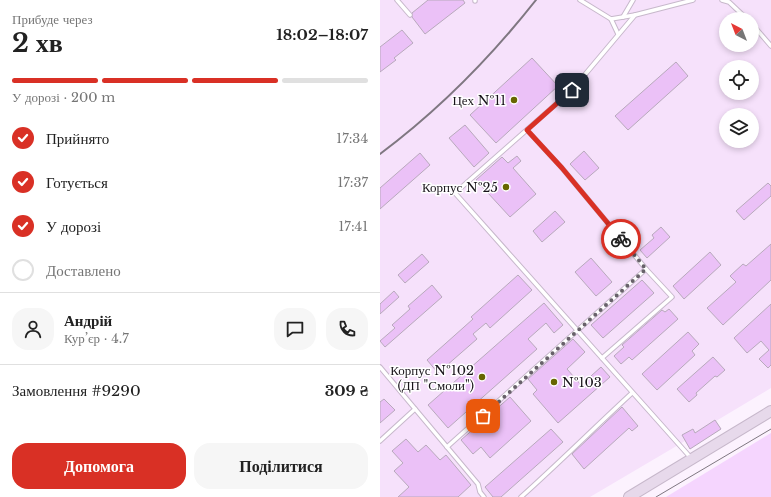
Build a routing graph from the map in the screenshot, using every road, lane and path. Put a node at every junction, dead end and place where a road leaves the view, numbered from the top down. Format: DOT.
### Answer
graph roads {
  1 [pos="397,0"];
  2 [pos="580,0"];
  3 [pos="633,0"];
  4 [pos="693,0"];
  5 [pos="722,0"];
  6 [pos="739,12"];
  7 [pos="410,14"];
  8 [pos="635,15"];
  9 [pos="623,17"];
  10 [pos="611,19"];
  11 [pos="759,32"];
  12 [pos="618,34"];
  13 [pos="771,46"];
  14 [pos="527,130"];
  15 [pos="646,269"];
  16 [pos="578,331"];
  17 [pos="602,358"];
  18 [pos="380,367"];
  19 [pos="632,392"];
  20 [pos="415,409"];
  21 [pos="771,411"];
  22 [pos="380,440"];
  23 [pos="447,447"];
  24 [pos="692,459"];
  25 [pos="484,497"];
  26 [pos="521,497"];
  27 [pos="629,497"];
  1 -- 7 [label="lane"];
  2 -- 10 [label="lane"];
  3 -- 9 [label="lane"];
  4 -- 8 [label="lane"];
  5 -- 6 [label="lane"];
  8 -- 9 [label="lane"];
  8 -- 12 [label="lane"];
  9 -- 10 [label="lane"];
  10 -- 12 [label="lane"];
  11 -- 13 [label="lane"];
  12 -- 14 [label="lane"];
  14 -- 15 [label="lane"];
  14 -- 16 [label="lane"];
  15 -- 16 [label="lane"];
  15 -- 17 [label="lane"];
  16 -- 17 [label="lane"];
  16 -- 23 [label="lane"];
  17 -- 19 [label="lane"];
  18 -- 20 [label="lane"];
  19 -- 24 [label="lane"];
  19 -- 26 [label="lane"];
  20 -- 22 [label="lane"];
  20 -- 23 [label="lane"];
  21 -- 24 [label="street"];
  23 -- 25 [label="lane"];
  24 -- 27 [label="street"];
}
